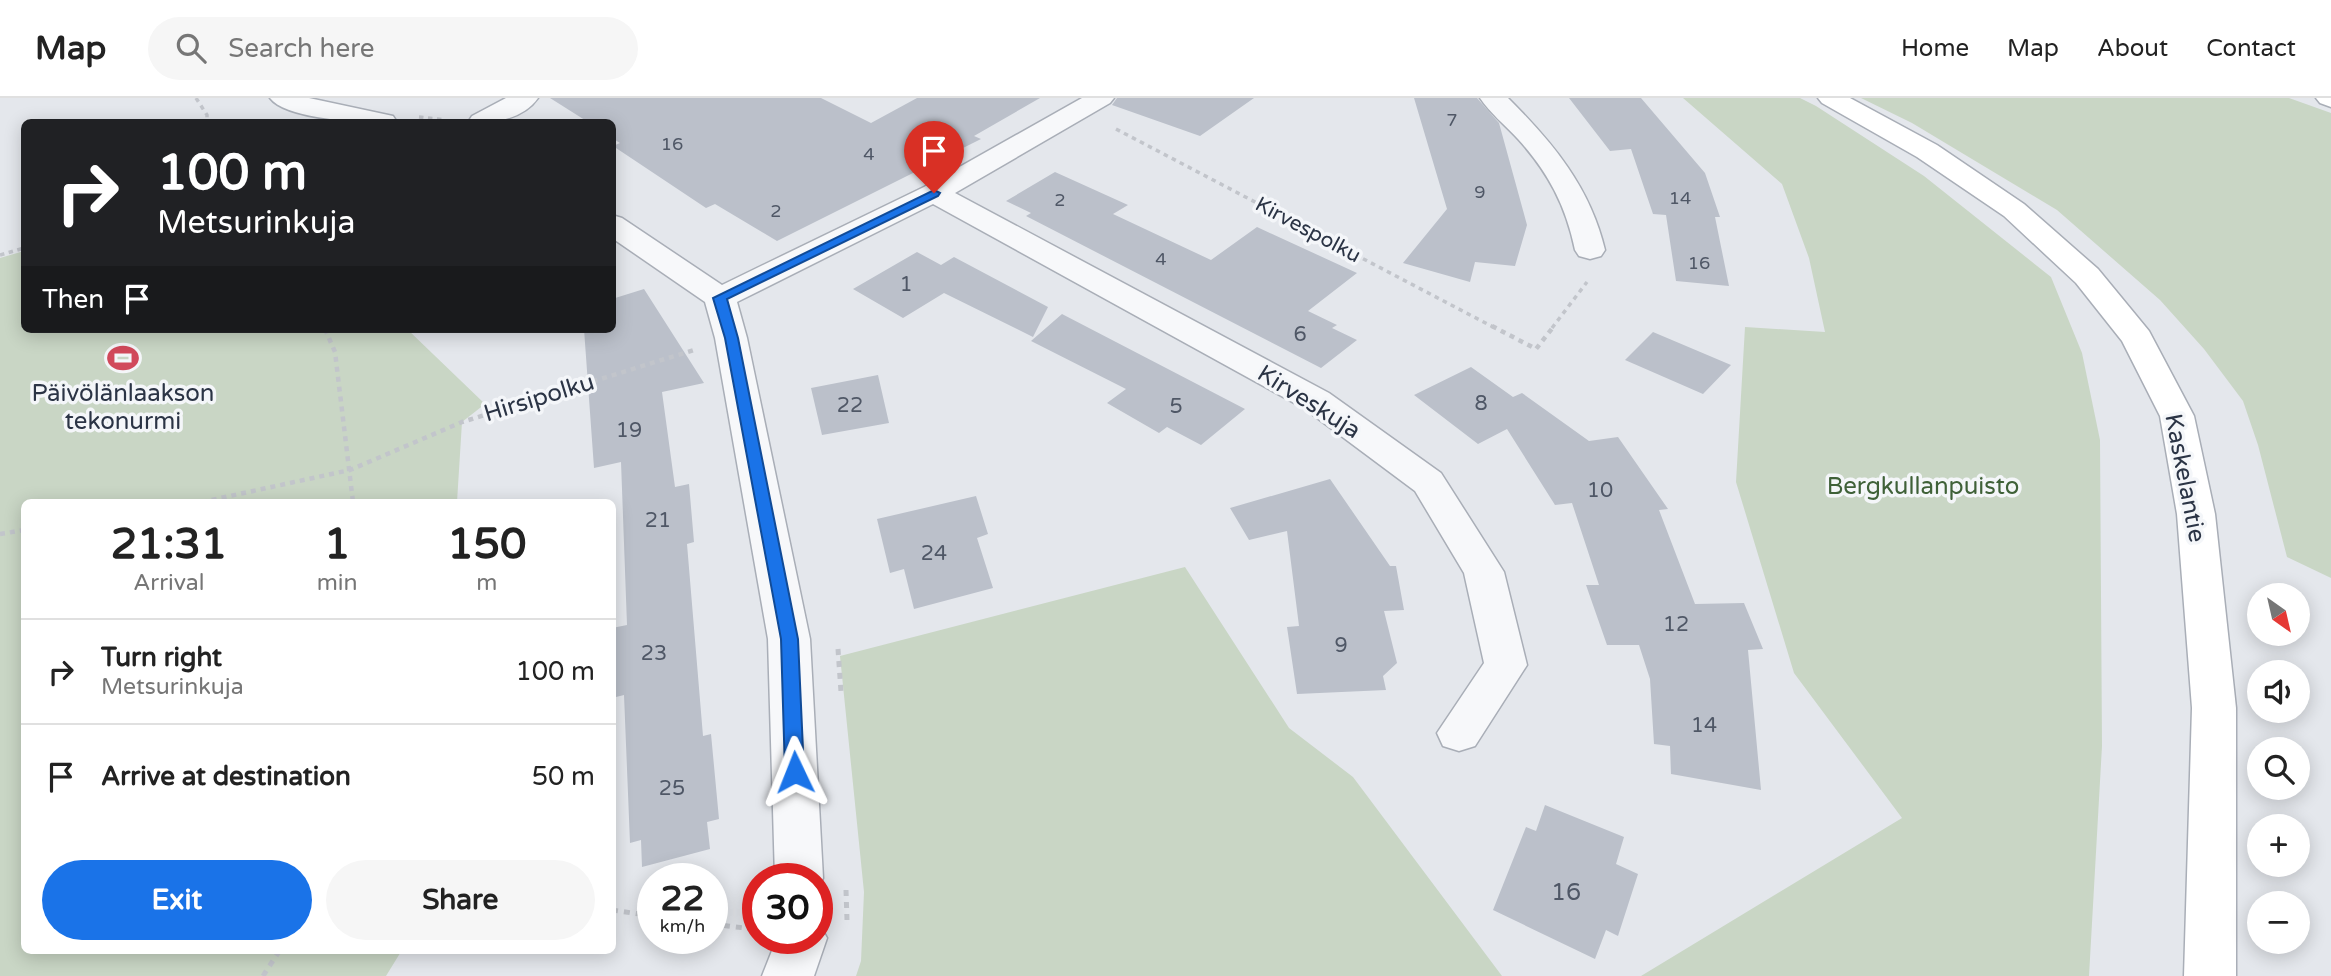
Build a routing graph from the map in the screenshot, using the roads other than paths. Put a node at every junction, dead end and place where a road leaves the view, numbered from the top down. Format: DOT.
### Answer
graph roads {
  1 [pos="283,98"];
  2 [pos="525,98"];
  3 [pos="1493,98"];
  4 [pos="1831,98"];
  5 [pos="1090,104"];
  6 [pos="368,119"];
  7 [pos="486,119"];
  8 [pos="934,193"];
  9 [pos="616,227"];
  10 [pos="1590,250"];
  11 [pos="720,298"];
  12 [pos="1459,733"];
  13 [pos="798,863"];
  14 [pos="796,954"];
  15 [pos="788,976"];
  16 [pos="2210,976"];
  1 -- 6 [label="street"];
  2 -- 7 [label="street"];
  3 -- 10 [label="street"];
  4 -- 16 [label="street, Kaskelantie"];
  5 -- 8 [label="street"];
  8 -- 11 [label="street"];
  8 -- 12 [label="street, Kirveskuja"];
  9 -- 11 [label="street"];
  11 -- 13 [label="street"];
  14 -- 15 [label="street"];
}
